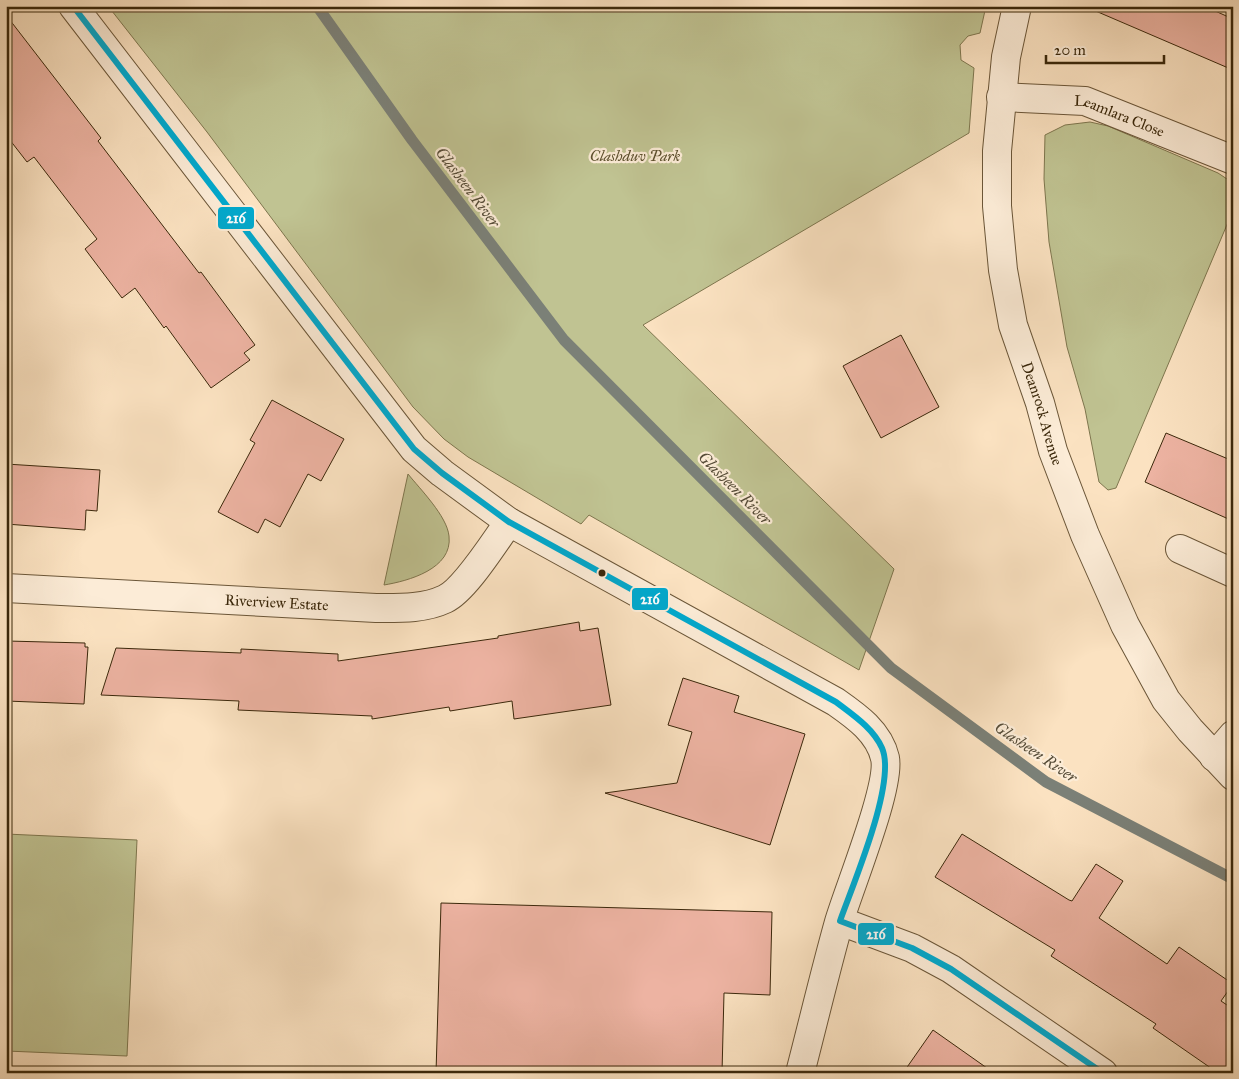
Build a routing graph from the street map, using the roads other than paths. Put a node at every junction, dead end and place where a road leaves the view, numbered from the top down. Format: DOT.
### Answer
graph roads {
  1 [pos="73,6"];
  2 [pos="1017,6"];
  3 [pos="1001,97"];
  4 [pos="1233,160"];
  5 [pos="509,522"];
  6 [pos="1180,549"];
  7 [pos="1233,573"];
  8 [pos="6,588"];
  9 [pos="1233,735"];
  10 [pos="1214,756"];
  11 [pos="1233,776"];
  12 [pos="840,921"];
  13 [pos="800,1073"];
  14 [pos="1103,1073"];
  1 -- 5 [label="street"];
  2 -- 3 [label="street, Deanrock Avenue"];
  3 -- 4 [label="street, Leamlara Close"];
  3 -- 10 [label="street, Deanrock Avenue"];
  5 -- 8 [label="street, Riverview Estate"];
  5 -- 12 [label="street"];
  6 -- 7 [label="street"];
  9 -- 10 [label="street"];
  10 -- 11 [label="street, Deanrock Avenue"];
  12 -- 13 [label="street"];
  12 -- 14 [label="street"];
}
